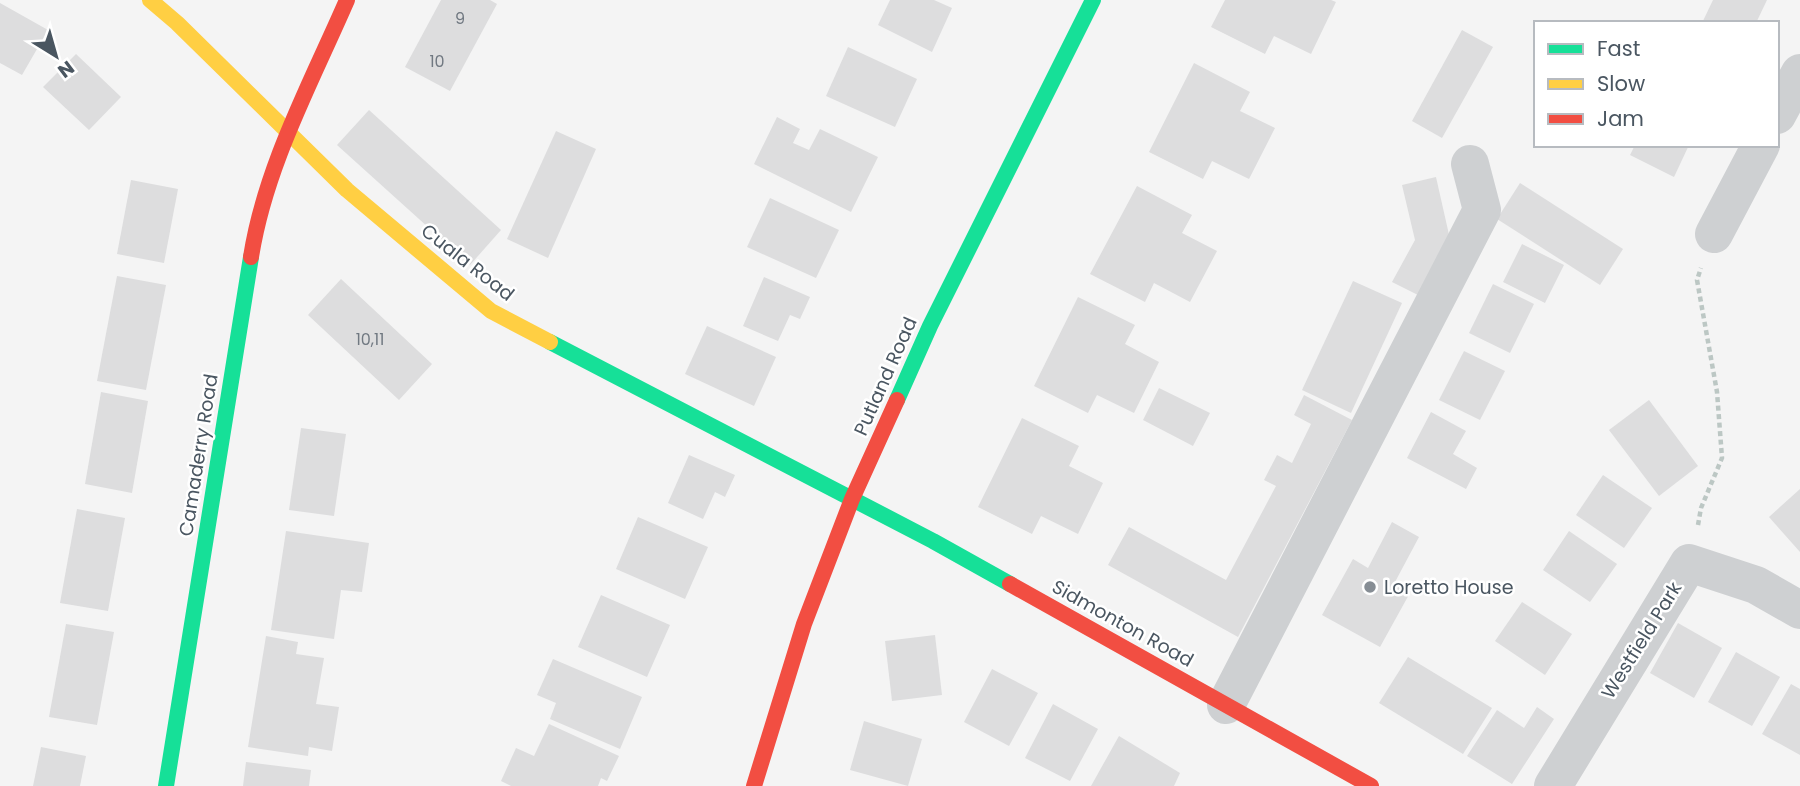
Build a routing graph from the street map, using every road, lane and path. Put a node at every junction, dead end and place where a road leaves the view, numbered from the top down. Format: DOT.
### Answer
graph roads {
  1 [pos="150,0"];
  2 [pos="347,0"];
  3 [pos="1093,0"];
  4 [pos="1800,73"];
  5 [pos="1779,112"];
  6 [pos="288,134"];
  7 [pos="1760,147"];
  8 [pos="1470,164"];
  9 [pos="1714,234"];
  10 [pos="852,499"];
  11 [pos="1689,564"];
  12 [pos="1800,610"];
  13 [pos="1226,705"];
  14 [pos="166,786"];
  15 [pos="754,786"];
  16 [pos="1371,786"];
  17 [pos="1553,786"];
  1 -- 6 [label="street, Cuala Road"];
  2 -- 6 [label="street, Camaderry Road"];
  3 -- 10 [label="street, Putland Road"];
  4 -- 5 [label="street"];
  6 -- 10 [label="street, Cuala Road"];
  6 -- 14 [label="street, Camaderry Road"];
  7 -- 9 [label="street"];
  8 -- 13 [label="street"];
  9 -- 11 [label="path"];
  10 -- 13 [label="street, Sidmonton Road"];
  10 -- 15 [label="street, Putland Road"];
  11 -- 12 [label="street, Westfield Park"];
  11 -- 17 [label="street, Westfield Park"];
  13 -- 16 [label="street, Sidmonton Road"];
}
